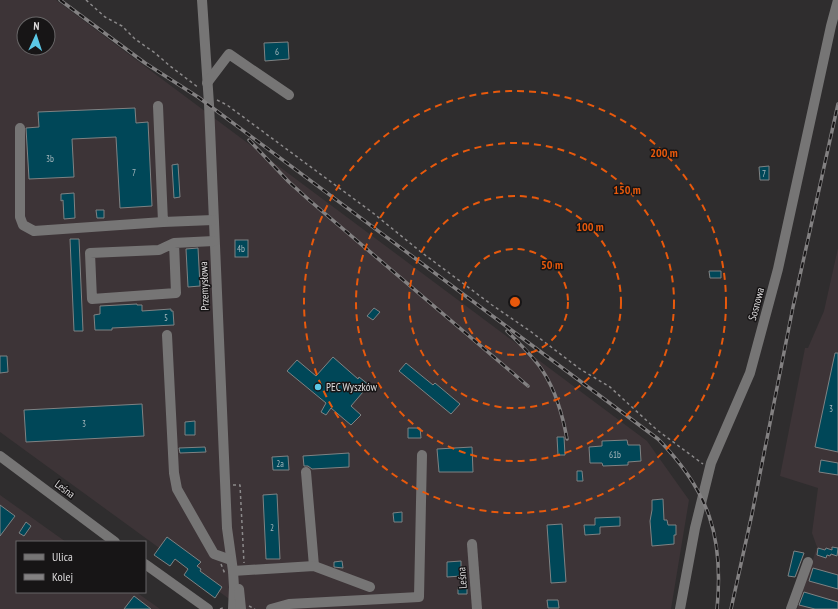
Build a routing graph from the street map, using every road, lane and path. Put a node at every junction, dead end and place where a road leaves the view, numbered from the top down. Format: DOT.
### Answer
graph roads {
  1 [pos="86,0"];
  2 [pos="202,0"];
  3 [pos="838,0"];
  4 [pos="207,83"];
  5 [pos="208,95"];
  6 [pos="289,95"];
  7 [pos="158,106"];
  8 [pos="20,128"];
  9 [pos="213,220"];
  10 [pos="163,222"];
  11 [pos="214,241"];
  12 [pos="174,243"];
  13 [pos="167,335"];
  14 [pos="422,455"];
  15 [pos="0,456"];
  16 [pos="306,472"];
  17 [pos="709,472"];
  18 [pos="225,485"];
  19 [pos="114,541"];
  20 [pos="472,544"];
  21 [pos="231,560"];
  22 [pos="808,562"];
  23 [pos="146,565"];
  24 [pos="314,566"];
  25 [pos="244,570"];
  26 [pos="233,571"];
  27 [pos="370,587"];
  28 [pos="189,597"];
  29 [pos="200,609"];
  30 [pos="208,609"];
  31 [pos="233,609"];
  32 [pos="241,609"];
  33 [pos="271,609"];
  34 [pos="477,609"];
  35 [pos="680,609"];
  36 [pos="791,609"];
  1 -- 5 [label="path"];
  2 -- 4 [label="street, Przemysłowa"];
  3 -- 17 [label="street, Sosnowa"];
  4 -- 5 [label="street, Przemysłowa"];
  4 -- 6 [label="street"];
  5 -- 9 [label="street, Przemysłowa"];
  5 -- 17 [label="path"];
  7 -- 10 [label="street"];
  8 -- 10 [label="street"];
  9 -- 10 [label="street"];
  9 -- 11 [label="street, Przemysłowa"];
  11 -- 12 [label="street"];
  11 -- 18 [label="street, Przemysłowa"];
  12 -- 12 [label="street"];
  13 -- 21 [label="street"];
  14 -- 33 [label="street"];
  15 -- 19 [label="street, Leśna"];
  16 -- 24 [label="street"];
  17 -- 35 [label="street, Sosnowa"];
  18 -- 21 [label="street, Przemysłowa"];
  18 -- 25 [label="path"];
  20 -- 34 [label="street, Leśna"];
  21 -- 26 [label="street, Przemysłowa"];
  22 -- 36 [label="street"];
  23 -- 28 [label="street"];
  24 -- 25 [label="street"];
  24 -- 27 [label="street"];
  25 -- 26 [label="street"];
  26 -- 31 [label="street, Przemysłowa"];
  26 -- 32 [label="street, Przemysłowa"];
  28 -- 29 [label="street"];
  28 -- 30 [label="street"];
}
